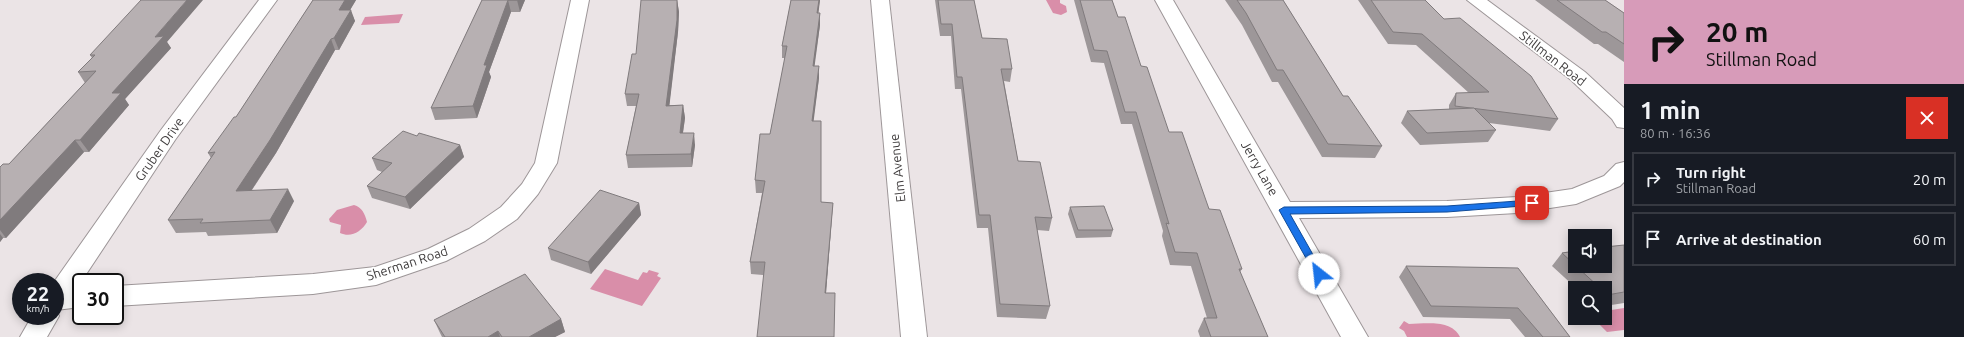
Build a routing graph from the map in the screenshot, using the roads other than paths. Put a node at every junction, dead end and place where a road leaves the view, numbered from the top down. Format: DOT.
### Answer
graph roads {
  1 [pos="268,0"];
  2 [pos="580,0"];
  3 [pos="880,0"];
  4 [pos="1164,0"];
  5 [pos="1476,0"];
  6 [pos="1624,122"];
  7 [pos="1624,169"];
  8 [pos="1284,210"];
  9 [pos="64,287"];
  10 [pos="124,295"];
  11 [pos="40,325"];
  12 [pos="33,337"];
  13 [pos="914,337"];
  14 [pos="1355,337"];
  1 -- 9 [label="street, Gruber Drive"];
  2 -- 10 [label="street, Sherman Road"];
  3 -- 13 [label="street, Elm Avenue"];
  4 -- 8 [label="street, Jerry Lane"];
  5 -- 6 [label="street, Stillman Road"];
  7 -- 8 [label="street"];
  8 -- 14 [label="street, Jerry Lane"];
  11 -- 12 [label="street, Gruber Drive"];
}
